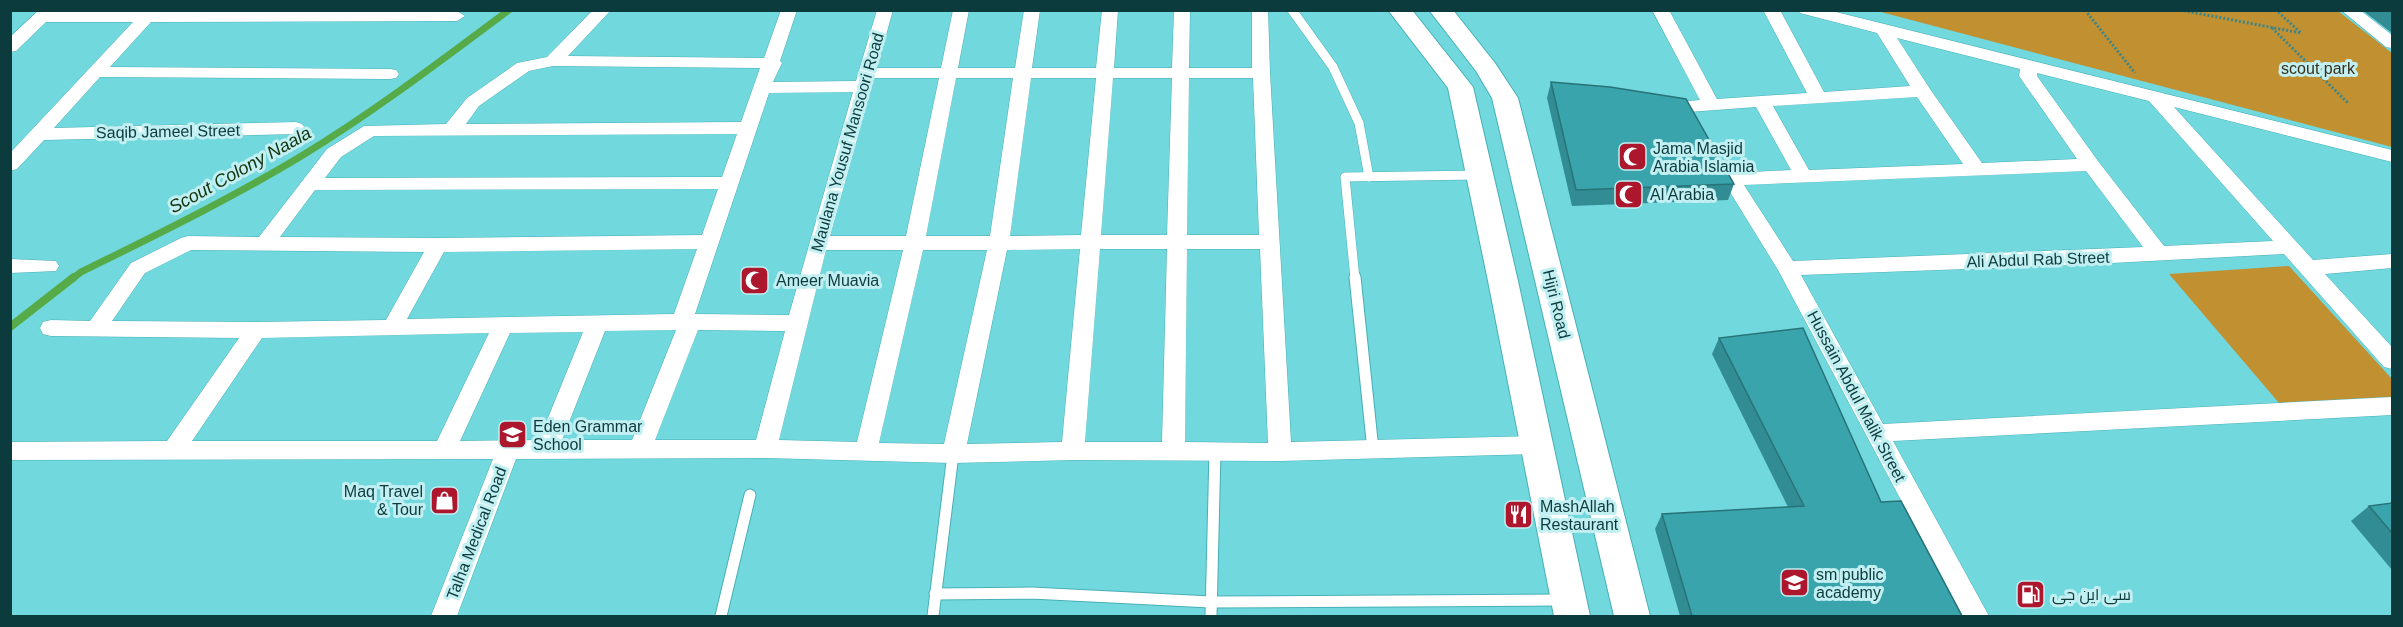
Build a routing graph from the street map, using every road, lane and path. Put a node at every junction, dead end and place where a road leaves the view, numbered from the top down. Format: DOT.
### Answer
graph roads {
  1 [pos="603,10"];
  2 [pos="789,10"];
  3 [pos="885,10"];
  4 [pos="961,10"];
  5 [pos="1032,10"];
  6 [pos="1110,10"];
  7 [pos="1182,10"];
  8 [pos="1260,10"];
  9 [pos="1292,10"];
  10 [pos="1399,10"];
  11 [pos="1440,10"];
  12 [pos="1660,10"];
  13 [pos="1771,10"];
  14 [pos="1806,10"];
  15 [pos="2085,10"];
  16 [pos="2180,10"];
  17 [pos="2276,10"];
  18 [pos="2349,10"];
  19 [pos="46,14"];
  20 [pos="147,16"];
  21 [pos="458,16"];
  22 [pos="2271,27"];
  23 [pos="1884,30"];
  24 [pos="2389,37"];
  25 [pos="10,47"];
  26 [pos="553,61"];
  27 [pos="773,63"];
  28 [pos="2029,66"];
  29 [pos="96,72"];
  30 [pos="949,73"];
  31 [pos="1022,73"];
  32 [pos="1104,73"];
  33 [pos="1181,73"];
  34 [pos="1261,73"];
  35 [pos="390,74"];
  36 [pos="866,79"];
  37 [pos="764,88"];
  38 [pos="1922,91"];
  39 [pos="2153,96"];
  40 [pos="1818,99"];
  41 [pos="1762,103"];
  42 [pos="2348,103"];
  43 [pos="1712,105"];
  44 [pos="1675,107"];
  45 [pos="296,128"];
  46 [pos="750,128"];
  47 [pos="452,130"];
  48 [pos="39,134"];
  49 [pos="2392,156"];
  50 [pos="10,165"];
  51 [pos="2091,165"];
  52 [pos="1977,169"];
  53 [pos="1480,175"];
  54 [pos="1803,175"];
  55 [pos="1369,177"];
  56 [pos="731,183"];
  57 [pos="309,184"];
  58 [pos="999,241"];
  59 [pos="1090,241"];
  60 [pos="711,242"];
  61 [pos="915,242"];
  62 [pos="1178,242"];
  63 [pos="1270,242"];
  64 [pos="818,243"];
  65 [pos="263,245"];
  66 [pos="438,246"];
  67 [pos="2289,247"];
  68 [pos="2159,254"];
  69 [pos="2392,261"];
  70 [pos="10,266"];
  71 [pos="49,266"];
  72 [pos="1787,268"];
  73 [pos="2308,268"];
  74 [pos="686,322"];
  75 [pos="797,323"];
  76 [pos="597,324"];
  77 [pos="503,326"];
  78 [pos="51,328"];
  79 [pos="96,328"];
  80 [pos="393,328"];
  81 [pos="256,330"];
  82 [pos="2392,361"];
  83 [pos="2392,406"];
  84 [pos="1877,433"];
  85 [pos="1537,445"];
  86 [pos="445,449"];
  87 [pos="508,449"];
  88 [pos="547,449"];
  89 [pos="640,449"];
  90 [pos="765,449"];
  91 [pos="174,450"];
  92 [pos="1373,450"];
  93 [pos="10,451"];
  94 [pos="866,451"];
  95 [pos="1073,451"];
  96 [pos="1173,451"];
  97 [pos="1215,451"];
  98 [pos="1280,452"];
  99 [pos="953,453"];
  100 [pos="750,495"];
  101 [pos="935,594"];
  102 [pos="1211,602"];
  103 [pos="1570,608"];
  104 [pos="444,616"];
  105 [pos="721,616"];
  106 [pos="933,616"];
  107 [pos="1210,616"];
  108 [pos="1632,616"];
  109 [pos="1976,616"];
  1 -- 26 [label="street"];
  2 -- 27 [label="street"];
  3 -- 36 [label="street, Maulana Yousuf Mansoori Road"];
  4 -- 30 [label="street"];
  5 -- 31 [label="street"];
  6 -- 32 [label="street"];
  7 -- 33 [label="street"];
  8 -- 34 [label="street"];
  9 -- 55 [label="lane"];
  10 -- 53 [label="main road"];
  11 -- 108 [label="main road, Hijri Road"];
  12 -- 43 [label="street"];
  13 -- 40 [label="street"];
  14 -- 23 [label="street"];
  15 -- 39 [label="path"];
  16 -- 22 [label="path"];
  17 -- 22 [label="path"];
  18 -- 24 [label="street"];
  19 -- 20 [label="street"];
  19 -- 25 [label="street"];
  20 -- 21 [label="street"];
  20 -- 29 [label="street"];
  22 -- 42 [label="path"];
  23 -- 28 [label="street"];
  23 -- 38 [label="street"];
  26 -- 27 [label="street"];
  26 -- 47 [label="street"];
  27 -- 37 [label="street"];
  28 -- 39 [label="street"];
  28 -- 51 [label="street"];
  29 -- 35 [label="street"];
  29 -- 48 [label="street"];
  30 -- 31 [label="street"];
  30 -- 36 [label="street"];
  30 -- 61 [label="street"];
  31 -- 32 [label="street"];
  31 -- 58 [label="street"];
  32 -- 33 [label="street"];
  32 -- 59 [label="street"];
  33 -- 34 [label="street"];
  33 -- 62 [label="street"];
  34 -- 63 [label="street"];
  36 -- 37 [label="street"];
  36 -- 64 [label="street, Maulana Yousuf Mansoori Road"];
  37 -- 46 [label="street"];
  38 -- 40 [label="street"];
  38 -- 52 [label="street"];
  39 -- 49 [label="street"];
  39 -- 67 [label="street"];
  40 -- 41 [label="street"];
  41 -- 43 [label="street"];
  41 -- 54 [label="street"];
  43 -- 44 [label="street"];
  45 -- 48 [label="street, Saqib Jameel Street"];
  46 -- 47 [label="street"];
  46 -- 56 [label="street"];
  47 -- 57 [label="street"];
  48 -- 50 [label="street"];
  51 -- 52 [label="street"];
  51 -- 68 [label="street"];
  52 -- 54 [label="street"];
  53 -- 55 [label="lane"];
  53 -- 85 [label="main road"];
  54 -- 72 [label="street, Hussain Abdul Malik Street"];
  55 -- 92 [label="lane"];
  56 -- 57 [label="street"];
  56 -- 60 [label="street"];
  57 -- 65 [label="street"];
  58 -- 59 [label="street"];
  58 -- 61 [label="street"];
  58 -- 99 [label="street"];
  59 -- 62 [label="street"];
  59 -- 95 [label="street"];
  60 -- 66 [label="street"];
  60 -- 74 [label="street"];
  61 -- 64 [label="street"];
  61 -- 94 [label="street"];
  62 -- 63 [label="street"];
  62 -- 96 [label="street"];
  63 -- 98 [label="street"];
  64 -- 75 [label="street, Maulana Yousuf Mansoori Road"];
  65 -- 66 [label="street"];
  65 -- 79 [label="street"];
  66 -- 80 [label="street"];
  67 -- 68 [label="street, Ali Abdul Rab Street"];
  67 -- 73 [label="street"];
  68 -- 72 [label="street, Ali Abdul Rab Street"];
  69 -- 73 [label="street"];
  70 -- 71 [label="street"];
  72 -- 84 [label="street, Hussain Abdul Malik Street"];
  73 -- 82 [label="street"];
  74 -- 75 [label="street"];
  74 -- 76 [label="street"];
  74 -- 89 [label="street"];
  75 -- 90 [label="street, Maulana Yousuf Mansoori Road"];
  76 -- 77 [label="street"];
  76 -- 88 [label="street"];
  77 -- 80 [label="street"];
  77 -- 86 [label="street"];
  78 -- 79 [label="street"];
  79 -- 81 [label="street"];
  80 -- 81 [label="street"];
  81 -- 91 [label="street"];
  83 -- 84 [label="street"];
  84 -- 109 [label="street, Hussain Abdul Malik Street"];
  85 -- 92 [label="street"];
  85 -- 103 [label="main road"];
  86 -- 87 [label="street"];
  86 -- 91 [label="street"];
  87 -- 88 [label="street"];
  87 -- 104 [label="street, Talha Medical Road"];
  88 -- 89 [label="street"];
  89 -- 90 [label="street"];
  90 -- 94 [label="street"];
  91 -- 93 [label="street"];
  92 -- 98 [label="street"];
  94 -- 99 [label="street"];
  95 -- 96 [label="street"];
  95 -- 99 [label="street"];
  96 -- 97 [label="street"];
  97 -- 98 [label="street"];
  97 -- 102 [label="lane"];
  99 -- 101 [label="lane"];
  100 -- 105 [label="lane"];
  101 -- 102 [label="lane"];
  101 -- 106 [label="lane"];
  102 -- 103 [label="lane"];
  102 -- 107 [label="lane"];
}
